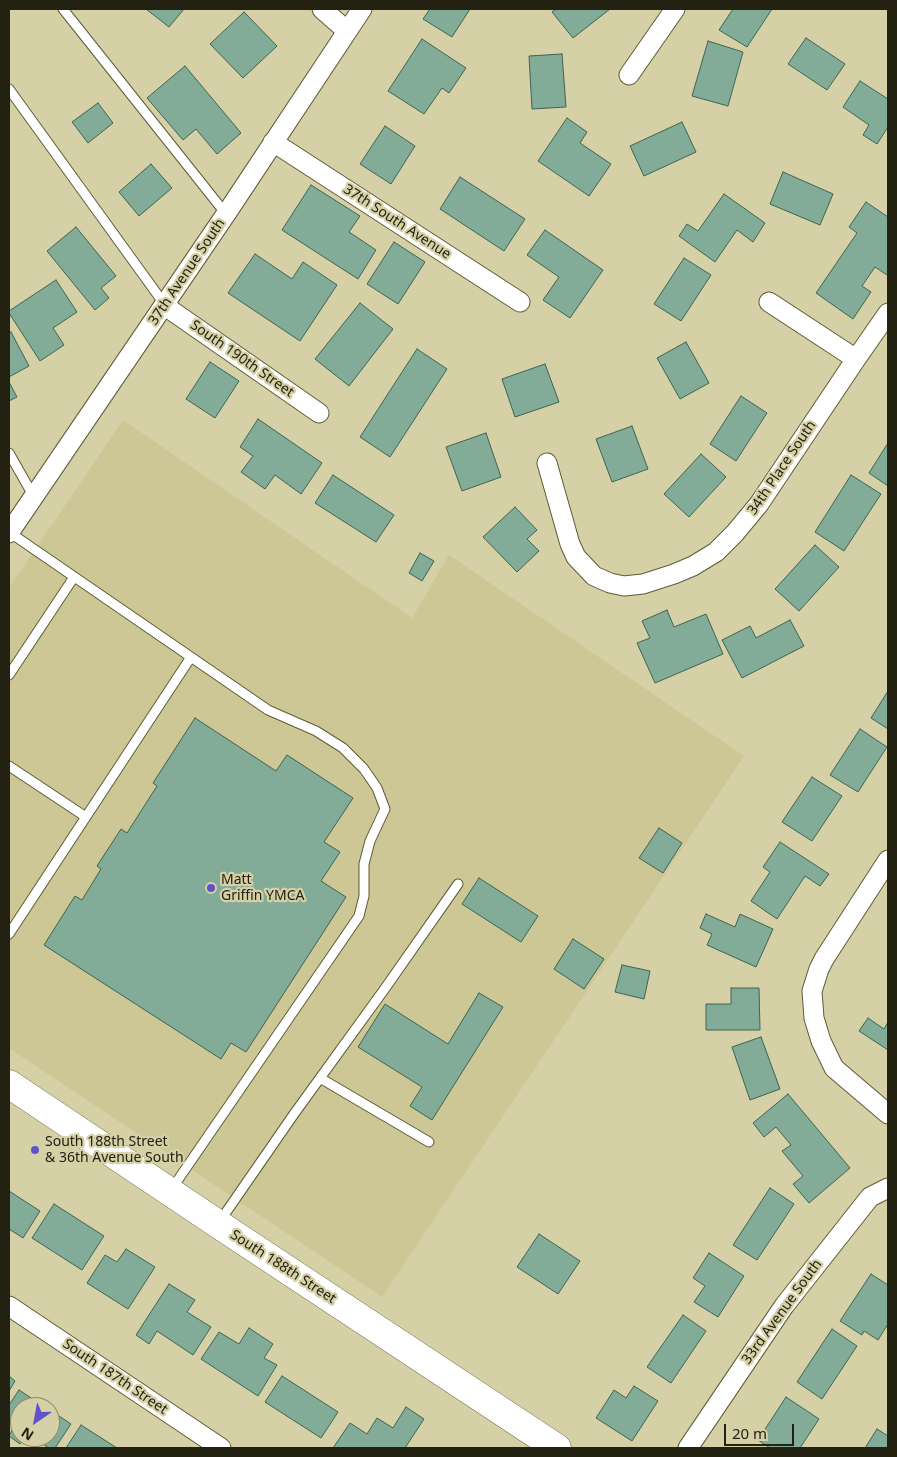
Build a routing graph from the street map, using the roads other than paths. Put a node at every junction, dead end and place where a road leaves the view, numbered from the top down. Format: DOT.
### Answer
graph roads {
  1 [pos="63,9"];
  2 [pos="322,9"];
  3 [pos="362,9"];
  4 [pos="675,9"];
  5 [pos="347,31"];
  6 [pos="629,75"];
  7 [pos="9,89"];
  8 [pos="274,142"];
  9 [pos="226,214"];
  10 [pos="520,302"];
  11 [pos="769,302"];
  12 [pos="165,306"];
  13 [pos="888,313"];
  14 [pos="856,359"];
  15 [pos="319,413"];
  16 [pos="9,453"];
  17 [pos="547,463"];
  18 [pos="34,497"];
  19 [pos="9,532"];
  20 [pos="74,577"];
  21 [pos="192,657"];
  22 [pos="9,675"];
  23 [pos="9,766"];
  24 [pos="86,817"];
  25 [pos="888,860"];
  26 [pos="458,884"];
  27 [pos="9,934"];
  28 [pos="320,1078"];
  29 [pos="9,1084"];
  30 [pos="888,1114"];
  31 [pos="429,1142"];
  32 [pos="888,1188"];
  33 [pos="170,1192"];
  34 [pos="218,1224"];
  35 [pos="9,1306"];
  36 [pos="221,1448"];
  37 [pos="558,1448"];
  38 [pos="688,1448"];
  1 -- 9 [label="lane"];
  2 -- 5 [label="street"];
  3 -- 5 [label="street, 37th Avenue South"];
  4 -- 6 [label="street"];
  5 -- 8 [label="street, 37th Avenue South"];
  7 -- 12 [label="lane"];
  8 -- 9 [label="street, 37th Avenue South"];
  8 -- 10 [label="street, 37th South Avenue"];
  9 -- 12 [label="street, 37th Avenue South"];
  11 -- 14 [label="street"];
  12 -- 15 [label="street, South 190th Street"];
  12 -- 18 [label="street, 37th Avenue South"];
  13 -- 14 [label="street, 34th Place South"];
  14 -- 17 [label="street, 34th Place South"];
  16 -- 18 [label="lane"];
  18 -- 19 [label="street, 37th Avenue South"];
  19 -- 20 [label="lane"];
  20 -- 21 [label="lane"];
  20 -- 22 [label="lane"];
  21 -- 24 [label="lane"];
  21 -- 33 [label="lane"];
  23 -- 24 [label="lane"];
  24 -- 27 [label="lane"];
  25 -- 30 [label="street"];
  26 -- 28 [label="lane"];
  28 -- 31 [label="lane"];
  28 -- 34 [label="lane"];
  29 -- 33 [label="main road, South 188th Street"];
  32 -- 38 [label="street, 33rd Avenue South"];
  33 -- 34 [label="main road, South 188th Street"];
  34 -- 37 [label="main road, South 188th Street"];
  35 -- 36 [label="street, South 187th Street"];
}
